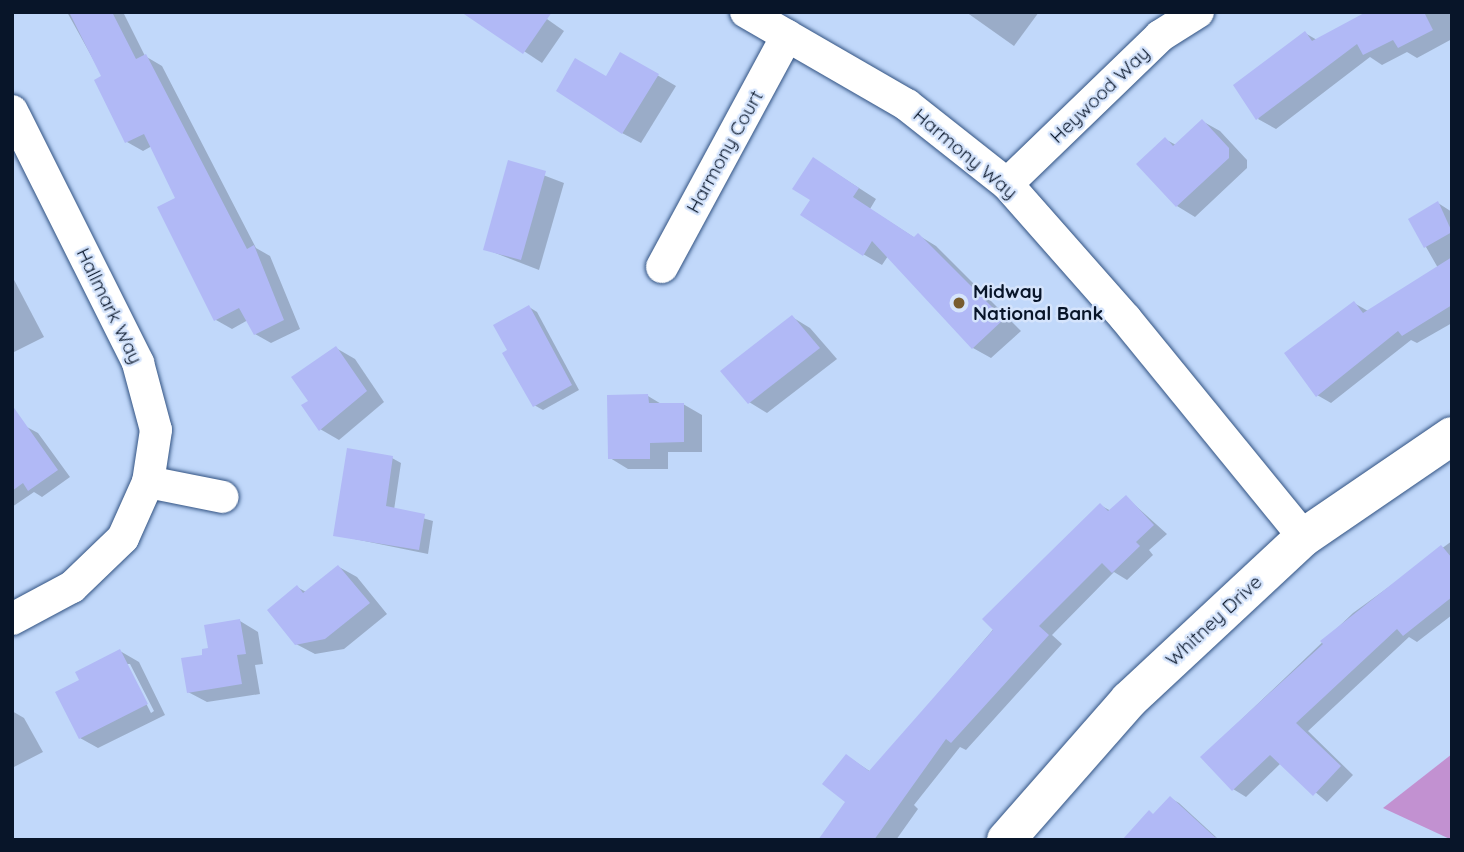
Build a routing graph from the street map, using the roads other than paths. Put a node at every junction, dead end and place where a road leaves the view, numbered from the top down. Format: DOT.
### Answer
graph roads {
  1 [pos="746,12"];
  2 [pos="1198,12"];
  3 [pos="787,36"];
  4 [pos="12,111"];
  5 [pos="1007,184"];
  6 [pos="662,267"];
  7 [pos="1452,436"];
  8 [pos="148,482"];
  9 [pos="223,497"];
  10 [pos="1304,537"];
  11 [pos="12,619"];
  12 [pos="1006,840"];
  1 -- 3 [label="street, Harmony Way"];
  2 -- 5 [label="street, Heywood Way"];
  3 -- 5 [label="street, Harmony Way"];
  3 -- 6 [label="street, Harmony Court"];
  4 -- 8 [label="street, Hallmark Way"];
  5 -- 10 [label="street, Harmony Way"];
  7 -- 10 [label="street, Whitney Drive"];
  8 -- 9 [label="street"];
  8 -- 11 [label="street, Hallmark Way"];
  10 -- 12 [label="street, Whitney Drive"];
}
